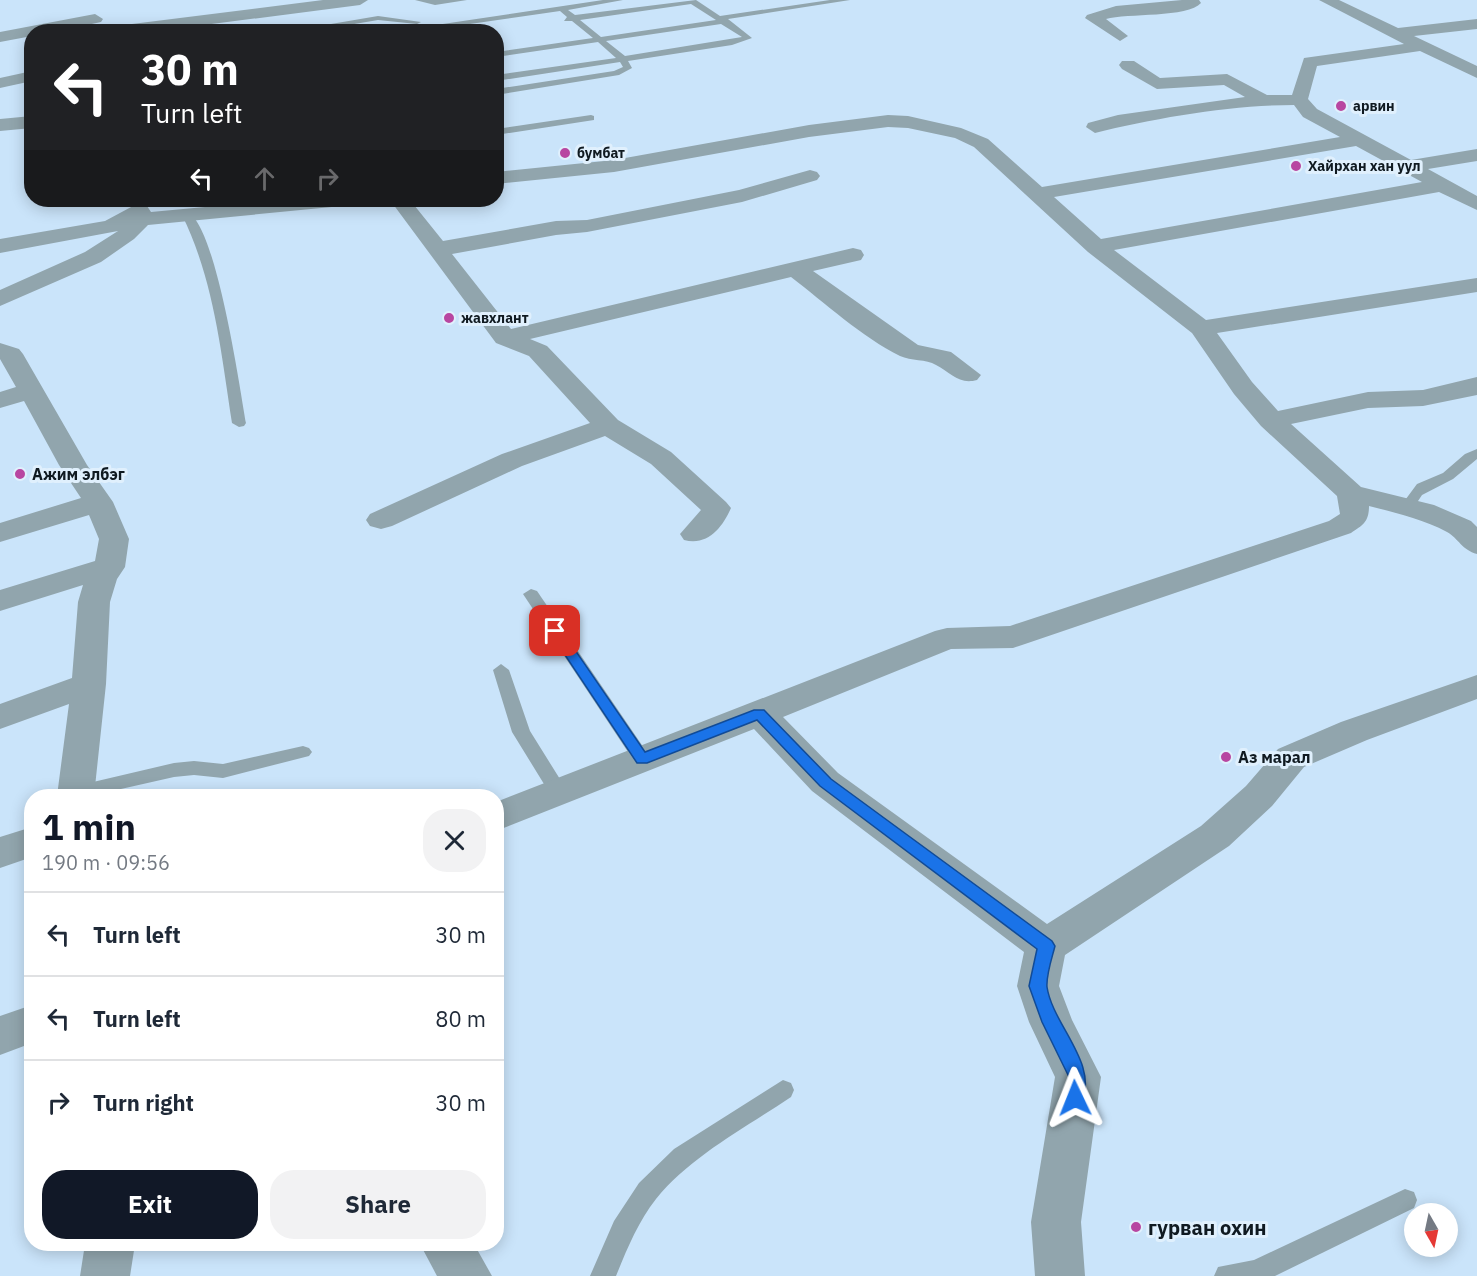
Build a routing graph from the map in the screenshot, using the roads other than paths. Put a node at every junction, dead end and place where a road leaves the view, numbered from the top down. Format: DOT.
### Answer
graph roads {
  1 [pos="97,0"];
  2 [pos="360,0"];
  3 [pos="419,0"];
  4 [pos="464,0"];
  5 [pos="619,0"];
  6 [pos="846,0"];
  7 [pos="1190,0"];
  8 [pos="1327,0"];
  9 [pos="692,1"];
  10 [pos="561,8"];
  11 [pos="719,17"];
  12 [pos="573,18"];
  13 [pos="562,20"];
  14 [pos="645,23"];
  15 [pos="98,24"];
  16 [pos="171,24"];
  17 [pos="339,24"];
  18 [pos="410,24"];
  19 [pos="467,24"];
  20 [pos="1477,24"];
  21 [pos="600,29"];
  22 [pos="739,30"];
  23 [pos="589,31"];
  24 [pos="727,32"];
  25 [pos="1396,33"];
  26 [pos="24,34"];
  27 [pos="1120,36"];
  28 [pos="0,37"];
  29 [pos="600,40"];
  30 [pos="1422,46"];
  31 [pos="623,48"];
  32 [pos="611,50"];
  33 [pos="600,51"];
  34 [pos="504,54"];
  35 [pos="623,59"];
  36 [pos="1209,64"];
  37 [pos="1128,65"];
  38 [pos="1477,73"];
  39 [pos="504,77"];
  40 [pos="24,78"];
  41 [pos="1227,79"];
  42 [pos="0,82"];
  43 [pos="504,91"];
  44 [pos="1263,100"];
  45 [pos="1299,100"];
  46 [pos="591,118"];
  47 [pos="24,123"];
  48 [pos="0,125"];
  49 [pos="1095,127"];
  50 [pos="504,131"];
  51 [pos="1358,140"];
  52 [pos="1477,155"];
  53 [pos="1407,167"];
  54 [pos="810,176"];
  55 [pos="504,177"];
  56 [pos="1443,185"];
  57 [pos="1037,194"];
  58 [pos="1477,204"];
  59 [pos="270,207"];
  60 [pos="405,207"];
  61 [pos="144,209"];
  62 [pos="187,215"];
  63 [pos="0,246"];
  64 [pos="1096,248"];
  65 [pos="440,252"];
  66 [pos="853,255"];
  67 [pos="794,268"];
  68 [pos="1477,285"];
  69 [pos="0,299"];
  70 [pos="1201,328"];
  71 [pos="505,338"];
  72 [pos="0,351"];
  73 [pos="968,375"];
  74 [pos="1477,385"];
  75 [pos="31,391"];
  76 [pos="0,400"];
  77 [pos="1271,420"];
  78 [pos="239,423"];
  79 [pos="609,426"];
  80 [pos="1477,453"];
  81 [pos="1351,493"];
  82 [pos="98,502"];
  83 [pos="1407,507"];
  84 [pos="381,520"];
  85 [pos="0,533"];
  86 [pos="694,534"];
  87 [pos="1474,538"];
  88 [pos="109,567"];
  89 [pos="531,594"];
  90 [pos="0,601"];
  91 [pos="501,670"];
  92 [pos="89,684"];
  93 [pos="1477,686"];
  94 [pos="759,713"];
  95 [pos="0,717"];
  96 [pos="303,752"];
  97 [pos="642,759"];
  98 [pos="77,789"];
  99 [pos="100,789"];
  100 [pos="559,792"];
  101 [pos="504,814"];
  102 [pos="24,844"];
  103 [pos="0,853"];
  104 [pos="1046,946"];
  105 [pos="24,1026"];
  106 [pos="0,1036"];
  107 [pos="783,1090"];
  108 [pos="1405,1200"];
  109 [pos="109,1251"];
  110 [pos="450,1251"];
  111 [pos="105,1276"];
  112 [pos="467,1276"];
  113 [pos="603,1276"];
  114 [pos="1060,1276"];
  115 [pos="1227,1276"];
  1 -- 15 [label="street"];
  2 -- 16 [label="street"];
  3 -- 4 [label="lane"];
  5 -- 10 [label="lane"];
  6 -- 11 [label="lane"];
  7 -- 27 [label="street"];
  8 -- 25 [label="street"];
  9 -- 11 [label="lane"];
  9 -- 12 [label="lane"];
  10 -- 12 [label="lane"];
  10 -- 19 [label="lane"];
  11 -- 14 [label="lane"];
  11 -- 22 [label="lane"];
  11 -- 29 [label="lane"];
  12 -- 13 [label="lane"];
  12 -- 23 [label="lane"];
  17 -- 18 [label="lane"];
  20 -- 25 [label="street"];
  21 -- 23 [label="lane"];
  22 -- 24 [label="lane"];
  22 -- 35 [label="lane"];
  23 -- 29 [label="lane"];
  25 -- 30 [label="street"];
  26 -- 28 [label="street"];
  29 -- 32 [label="lane"];
  29 -- 34 [label="lane"];
  30 -- 38 [label="street"];
  30 -- 45 [label="street"];
  31 -- 32 [label="lane"];
  32 -- 33 [label="lane"];
  32 -- 35 [label="lane"];
  35 -- 39 [label="lane"];
  35 -- 43 [label="lane"];
  36 -- 41 [label="street"];
  37 -- 41 [label="street"];
  40 -- 42 [label="street"];
  41 -- 44 [label="street"];
  44 -- 45 [label="street"];
  44 -- 49 [label="street"];
  45 -- 51 [label="street"];
  46 -- 50 [label="lane"];
  47 -- 48 [label="street"];
  51 -- 53 [label="street"];
  51 -- 57 [label="street"];
  52 -- 53 [label="street"];
  53 -- 56 [label="street"];
  54 -- 65 [label="street"];
  55 -- 57 [label="street"];
  56 -- 58 [label="street"];
  56 -- 64 [label="street"];
  57 -- 64 [label="street"];
  59 -- 62 [label="street"];
  60 -- 65 [label="street"];
  61 -- 62 [label="street"];
  61 -- 63 [label="street"];
  61 -- 69 [label="street"];
  62 -- 78 [label="lane"];
  64 -- 70 [label="street"];
  65 -- 71 [label="street"];
  66 -- 67 [label="street"];
  67 -- 71 [label="street"];
  67 -- 73 [label="street"];
  68 -- 70 [label="street"];
  70 -- 77 [label="street"];
  71 -- 79 [label="street"];
  72 -- 75 [label="street"];
  74 -- 77 [label="street"];
  75 -- 76 [label="street"];
  75 -- 82 [label="street"];
  77 -- 81 [label="street"];
  79 -- 84 [label="street"];
  79 -- 86 [label="street"];
  80 -- 83 [label="lane"];
  81 -- 83 [label="street"];
  81 -- 94 [label="street"];
  82 -- 85 [label="street"];
  82 -- 88 [label="street"];
  83 -- 87 [label="street"];
  88 -- 90 [label="street"];
  88 -- 92 [label="street"];
  89 -- 97 [label="lane"];
  91 -- 100 [label="lane"];
  92 -- 95 [label="street"];
  92 -- 98 [label="street"];
  93 -- 104 [label="street"];
  94 -- 97 [label="street"];
  94 -- 104 [label="street"];
  96 -- 99 [label="lane"];
  97 -- 100 [label="street"];
  100 -- 101 [label="street"];
  102 -- 103 [label="street"];
  104 -- 114 [label="street"];
  105 -- 106 [label="street"];
  107 -- 113 [label="lane"];
  108 -- 115 [label="lane"];
  109 -- 111 [label="street"];
  110 -- 112 [label="street"];
}
